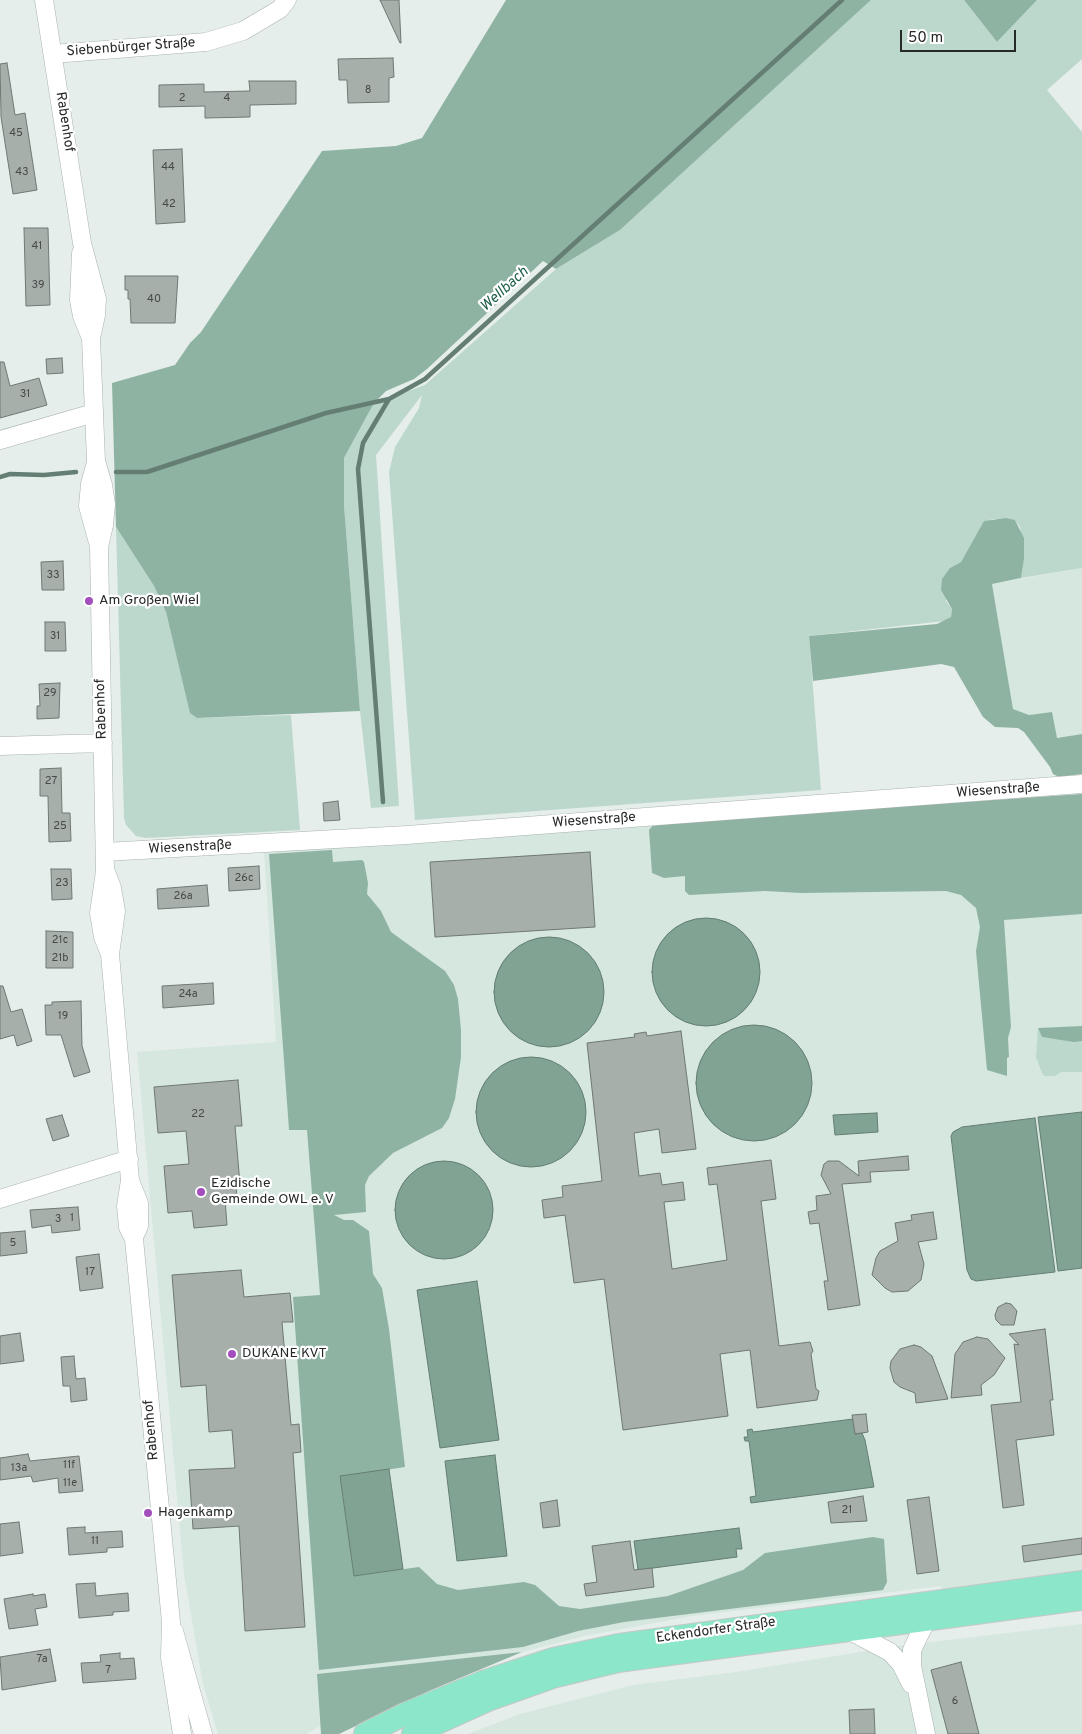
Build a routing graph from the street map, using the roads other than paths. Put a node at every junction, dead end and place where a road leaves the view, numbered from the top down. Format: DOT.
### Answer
graph roads {
  1 [pos="44,0"];
  2 [pos="287,0"];
  3 [pos="53,54"];
  4 [pos="94,413"];
  5 [pos="0,440"];
  6 [pos="103,743"];
  7 [pos="0,746"];
  8 [pos="1082,784"];
  9 [pos="105,852"];
  10 [pos="128,1160"];
  11 [pos="0,1199"];
  12 [pos="1082,1582"];
  13 [pos="1082,1599"];
  14 [pos="926,1621"];
  15 [pos="171,1622"];
  16 [pos="850,1631"];
  17 [pos="917,1696"];
  18 [pos="182,1734"];
  19 [pos="203,1734"];
  20 [pos="365,1734"];
  21 [pos="413,1734"];
  22 [pos="926,1734"];
  1 -- 3 [label="street, Rabenhof"];
  2 -- 3 [label="street, Siebenbürger Straße"];
  3 -- 4 [label="street, Rabenhof"];
  4 -- 5 [label="street"];
  4 -- 6 [label="street, Rabenhof"];
  6 -- 7 [label="street"];
  6 -- 9 [label="street, Rabenhof"];
  8 -- 9 [label="street, Wiesenstraße"];
  9 -- 10 [label="street, Rabenhof"];
  10 -- 11 [label="street"];
  10 -- 15 [label="street, Rabenhof"];
  12 -- 20 [label="main road, Eckendorfer Straße"];
  13 -- 14 [label="main road, Eckendorfer Straße"];
  14 -- 16 [label="main road, Eckendorfer Straße"];
  14 -- 17 [label="street"];
  15 -- 18 [label="street, Rabenhof"];
  15 -- 19 [label="street, Rabenhof"];
  16 -- 17 [label="street"];
  16 -- 21 [label="main road, Eckendorfer Straße"];
  17 -- 22 [label="street"];
}
